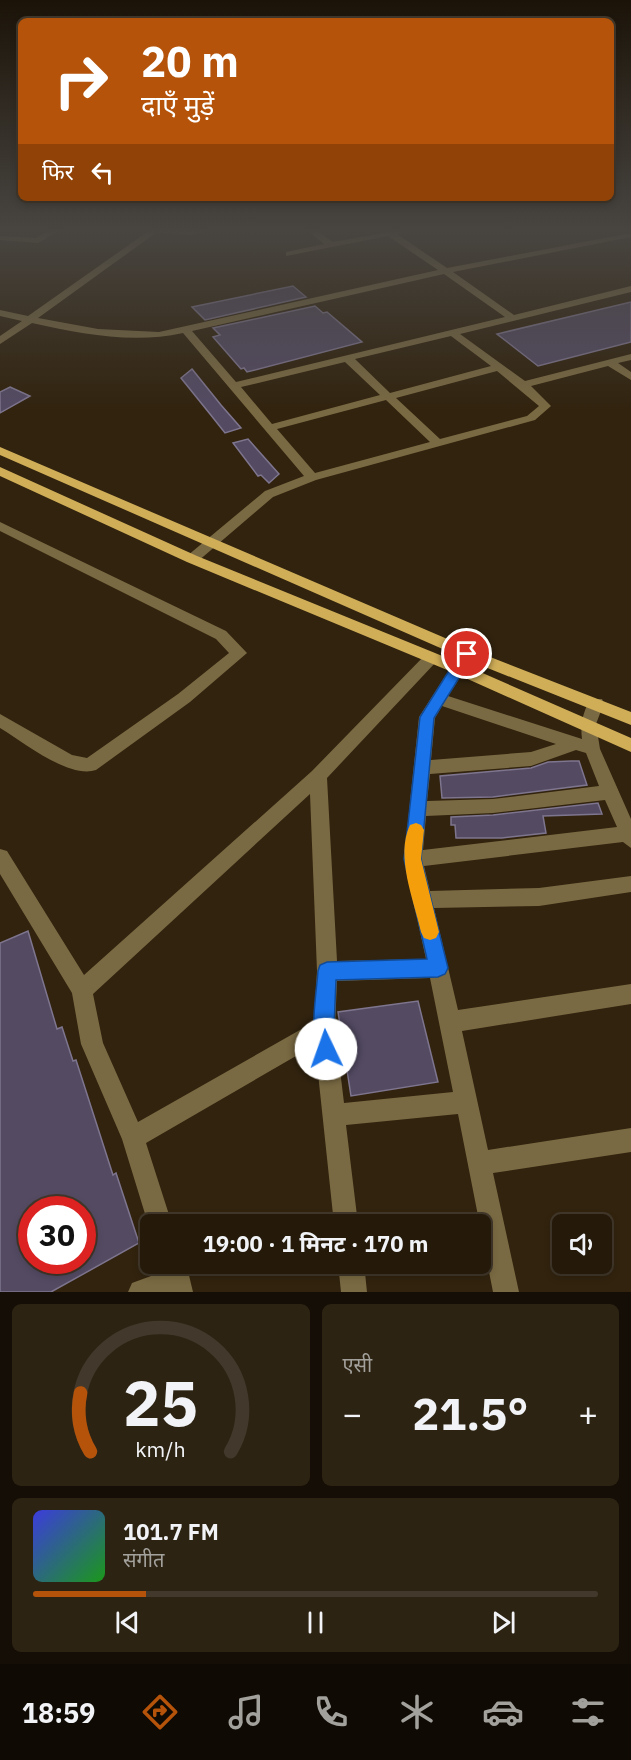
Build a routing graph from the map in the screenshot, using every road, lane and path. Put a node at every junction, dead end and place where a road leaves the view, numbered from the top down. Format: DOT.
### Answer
graph roads {
  1 [pos="71,290"];
  2 [pos="362,290"];
  3 [pos="474,290"];
  4 [pos="626,290"];
  5 [pos="0,313"];
  6 [pos="513,318"];
  7 [pos="30,319"];
  8 [pos="186,330"];
  9 [pos="452,332"];
  10 [pos="0,341"];
  11 [pos="631,357"];
  12 [pos="347,358"];
  13 [pos="609,362"];
  14 [pos="499,367"];
  15 [pos="631,377"];
  16 [pos="523,385"];
  17 [pos="233,386"];
  18 [pos="388,396"];
  19 [pos="269,428"];
  20 [pos="437,442"];
  21 [pos="0,451"];
  22 [pos="0,471"];
  23 [pos="312,477"];
  24 [pos="0,526"];
  25 [pos="211,543"];
  26 [pos="192,560"];
  27 [pos="431,658"];
  28 [pos="462,661"];
  29 [pos="438,699"];
  30 [pos="596,703"];
  31 [pos="631,719"];
  32 [pos="0,720"];
  33 [pos="588,724"];
  34 [pos="631,745"];
  35 [pos="583,747"];
  36 [pos="422,768"];
  37 [pos="318,776"];
  38 [pos="610,792"];
  39 [pos="418,809"];
  40 [pos="630,837"];
  41 [pos="0,857"];
  42 [pos="413,859"];
  43 [pos="7,883"];
  44 [pos="631,884"];
  45 [pos="422,900"];
  46 [pos="438,968"];
  47 [pos="327,971"];
  48 [pos="82,990"];
  49 [pos="631,994"];
  50 [pos="450,1022"];
  51 [pos="324,1028"];
  52 [pos="467,1102"];
  53 [pos="333,1115"];
  54 [pos="133,1138"];
  55 [pos="631,1140"];
  56 [pos="480,1163"];
  57 [pos="157,1214"];
  58 [pos="345,1214"];
  59 [pos="352,1274"];
  60 [pos="177,1278"];
  61 [pos="141,1292"];
  62 [pos="354,1292"];
  63 [pos="507,1292"];
  1 -- 7 [label="street"];
  2 -- 8 [label="street"];
  3 -- 6 [label="street"];
  4 -- 6 [label="street"];
  5 -- 7 [label="street"];
  6 -- 9 [label="street"];
  7 -- 8 [label="street"];
  7 -- 10 [label="street"];
  8 -- 17 [label="street"];
  9 -- 12 [label="street"];
  9 -- 14 [label="street"];
  11 -- 13 [label="street"];
  12 -- 17 [label="street"];
  12 -- 18 [label="street"];
  13 -- 15 [label="street"];
  13 -- 16 [label="street"];
  14 -- 16 [label="street"];
  14 -- 18 [label="street"];
  16 -- 20 [label="street"];
  17 -- 19 [label="street"];
  18 -- 19 [label="street"];
  18 -- 20 [label="street"];
  19 -- 23 [label="street"];
  20 -- 23 [label="street"];
  21 -- 25 [label="main road"];
  22 -- 26 [label="main road"];
  23 -- 25 [label="street"];
  24 -- 32 [label="street"];
  25 -- 26 [label="street"];
  25 -- 28 [label="main road"];
  26 -- 27 [label="main road"];
  27 -- 28 [label="main road"];
  27 -- 37 [label="street"];
  28 -- 29 [label="street"];
  28 -- 30 [label="main road"];
  28 -- 33 [label="main road"];
  29 -- 35 [label="street"];
  29 -- 36 [label="street"];
  30 -- 31 [label="main road"];
  30 -- 33 [label="street"];
  33 -- 34 [label="main road"];
  33 -- 35 [label="street"];
  35 -- 36 [label="street"];
  35 -- 38 [label="street"];
  36 -- 39 [label="street"];
  37 -- 47 [label="street"];
  37 -- 48 [label="street"];
  38 -- 39 [label="street"];
  38 -- 40 [label="street"];
  39 -- 42 [label="street"];
  40 -- 42 [label="street"];
  41 -- 43 [label="street"];
  42 -- 45 [label="street"];
  43 -- 48 [label="street"];
  44 -- 45 [label="street"];
  45 -- 46 [label="street"];
  46 -- 47 [label="street"];
  46 -- 50 [label="street"];
  47 -- 51 [label="street"];
  48 -- 54 [label="street"];
  49 -- 50 [label="street"];
  50 -- 52 [label="street"];
  51 -- 53 [label="street"];
  51 -- 54 [label="street"];
  52 -- 53 [label="street"];
  52 -- 56 [label="street"];
  53 -- 58 [label="street"];
  54 -- 57 [label="street"];
  55 -- 56 [label="street"];
  56 -- 63 [label="street"];
  59 -- 62 [label="street"];
  60 -- 61 [label="street"];
}
